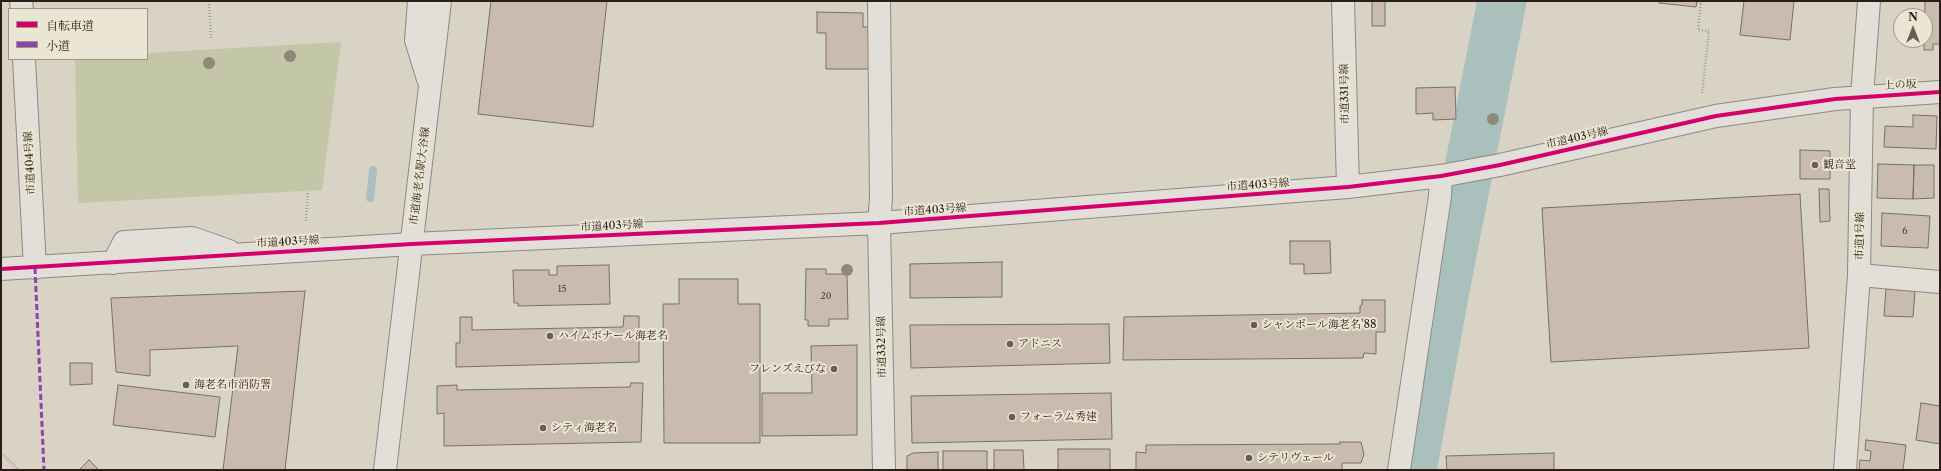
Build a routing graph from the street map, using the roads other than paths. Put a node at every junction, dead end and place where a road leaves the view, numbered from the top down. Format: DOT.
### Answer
graph roads {
  1 [pos="419,1"];
  2 [pos="440,1"];
  3 [pos="879,1"];
  4 [pos="1343,1"];
  5 [pos="1869,1"];
  6 [pos="24,60"];
  7 [pos="430,85"];
  8 [pos="1940,92"];
  9 [pos="1862,96"];
  10 [pos="1447,175"];
  11 [pos="1348,187"];
  12 [pos="879,223"];
  13 [pos="412,244"];
  14 [pos="35,268"];
  15 [pos="1,269"];
  16 [pos="1859,275"];
  17 [pos="1940,282"];
  18 [pos="385,470"];
  19 [pos="884,470"];
  20 [pos="1399,470"];
  21 [pos="1845,470"];
  1 -- 7 [label="street"];
  2 -- 7 [label="street, 市道海老名駅大谷線"];
  3 -- 12 [label="street, 市道332号線"];
  4 -- 11 [label="street, 市道331号線"];
  5 -- 9 [label="street, 市道1号線"];
  6 -- 14 [label="street, 市道404号線"];
  7 -- 13 [label="street, 市道海老名駅大谷線"];
  8 -- 9 [label="street, 上の坂"];
  9 -- 10 [label="street, 市道403号線"];
  9 -- 16 [label="street, 市道1号線"];
  10 -- 11 [label="street, 市道403号線"];
  10 -- 20 [label="street"];
  11 -- 12 [label="street, 市道403号線"];
  12 -- 13 [label="street, 市道403号線"];
  12 -- 19 [label="street, 市道332号線"];
  13 -- 14 [label="street, 市道403号線"];
  13 -- 18 [label="street, 市道海老名駅大谷線"];
  14 -- 15 [label="street, 市道403号線"];
  16 -- 17 [label="street"];
  16 -- 21 [label="street, 市道1号線"];
}
